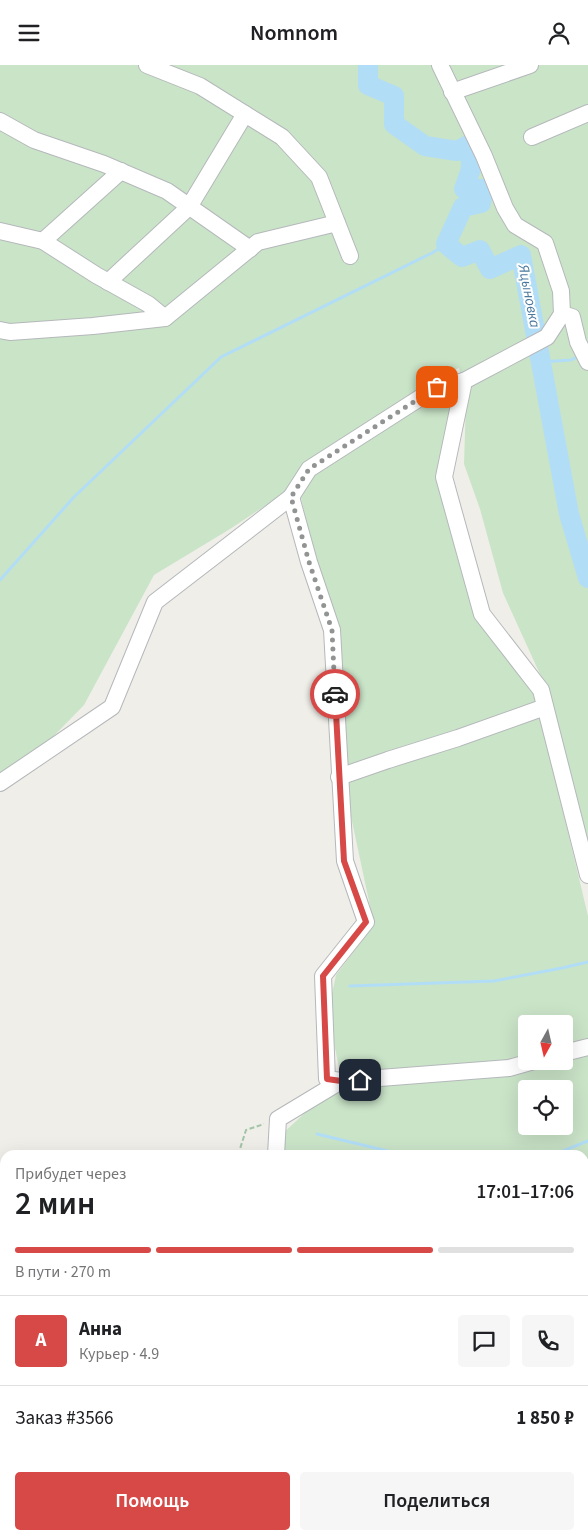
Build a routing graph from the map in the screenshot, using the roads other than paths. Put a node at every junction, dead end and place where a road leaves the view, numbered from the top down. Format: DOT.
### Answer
graph roads {
  1 [pos="147,65"];
  2 [pos="440,65"];
  3 [pos="530,65"];
  4 [pos="452,92"];
  5 [pos="588,113"];
  6 [pos="245,114"];
  7 [pos="0,121"];
  8 [pos="532,137"];
  9 [pos="121,171"];
  10 [pos="189,207"];
  11 [pos="337,223"];
  12 [pos="0,231"];
  13 [pos="44,241"];
  14 [pos="250,249"];
  15 [pos="350,256"];
  16 [pos="108,282"];
  17 [pos="562,314"];
  18 [pos="165,318"];
  19 [pos="0,330"];
  20 [pos="585,356"];
  21 [pos="464,381"];
  22 [pos="291,497"];
  23 [pos="546,707"];
  24 [pos="339,777"];
  25 [pos="0,783"];
  26 [pos="588,875"];
  27 [pos="588,1047"];
  28 [pos="573,1051"];
  29 [pos="518,1065"];
  30 [pos="341,1081"];
  31 [pos="276,1150"];
  1 -- 6 [label="lane"];
  2 -- 4 [label="lane"];
  3 -- 4 [label="lane"];
  4 -- 17 [label="lane"];
  5 -- 8 [label="lane"];
  6 -- 10 [label="lane"];
  6 -- 11 [label="lane"];
  7 -- 9 [label="lane"];
  9 -- 10 [label="lane"];
  9 -- 13 [label="lane"];
  10 -- 14 [label="lane"];
  10 -- 16 [label="lane"];
  11 -- 14 [label="lane"];
  11 -- 15 [label="lane"];
  12 -- 13 [label="lane"];
  13 -- 16 [label="lane"];
  14 -- 18 [label="lane"];
  16 -- 18 [label="lane"];
  17 -- 20 [label="lane"];
  17 -- 21 [label="lane"];
  18 -- 19 [label="lane"];
  21 -- 22 [label="lane"];
  21 -- 23 [label="lane"];
  22 -- 24 [label="lane"];
  22 -- 25 [label="lane"];
  23 -- 24 [label="lane"];
  23 -- 26 [label="lane"];
  24 -- 30 [label="lane"];
  27 -- 28 [label="lane"];
  29 -- 30 [label="lane"];
  30 -- 31 [label="lane"];
}
